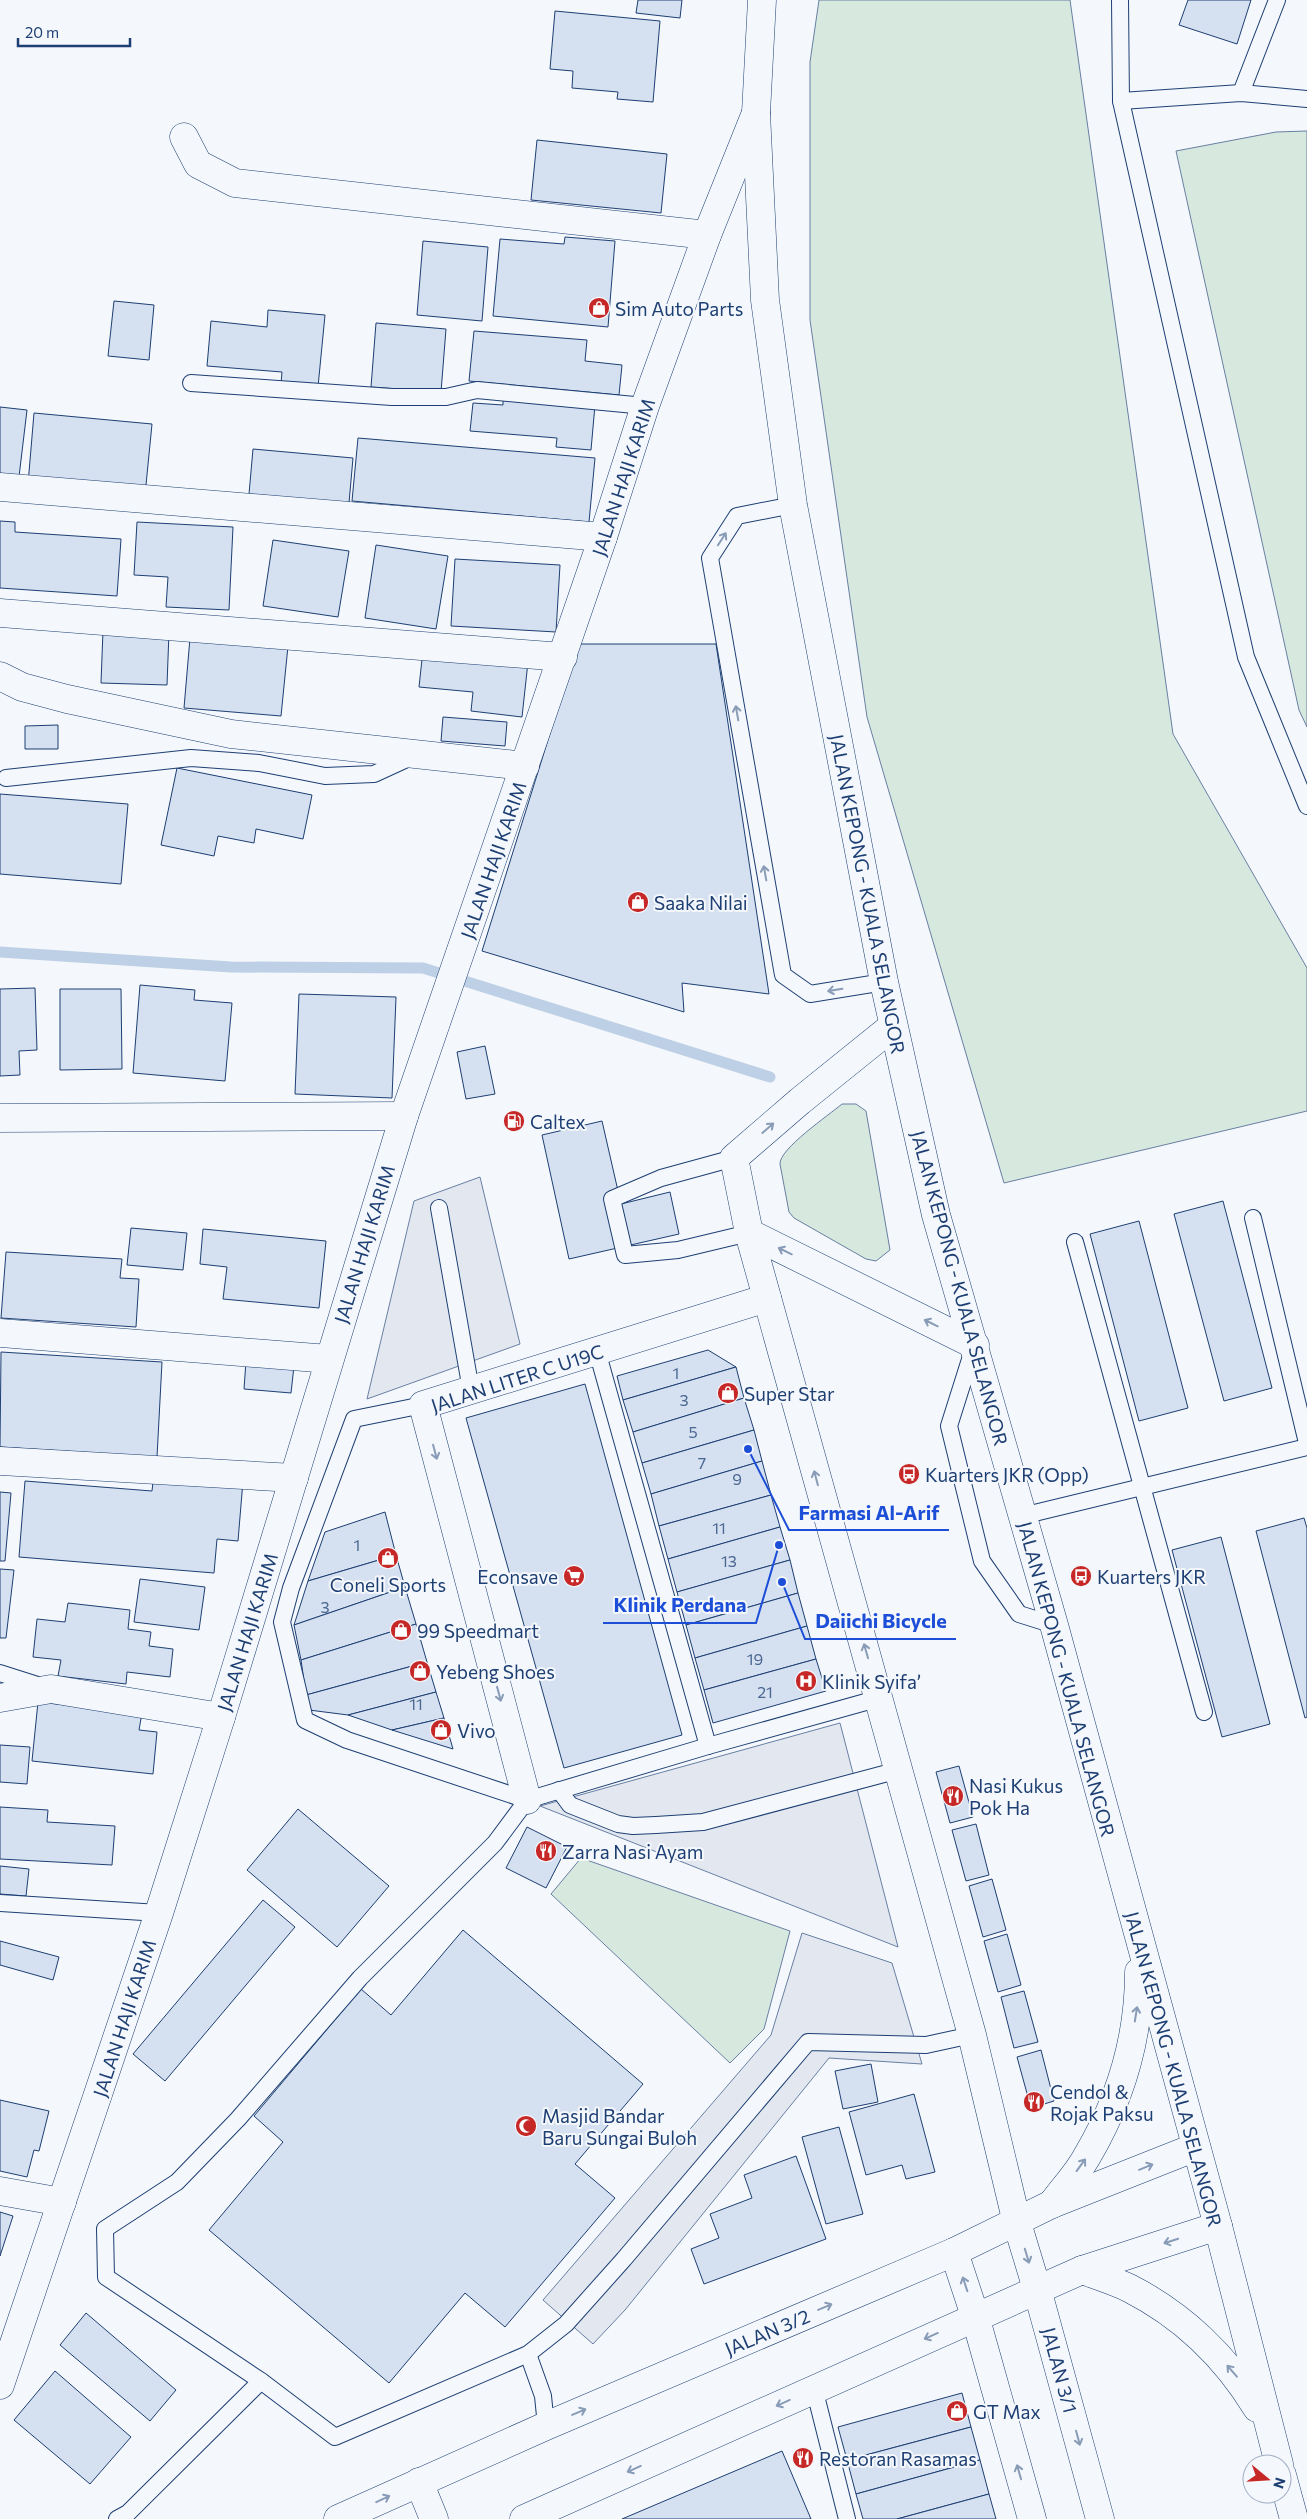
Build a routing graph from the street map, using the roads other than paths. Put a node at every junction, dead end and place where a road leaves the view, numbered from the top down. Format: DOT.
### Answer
graph roads {
  1 [pos="762,0"];
  2 [pos="1120,0"];
  3 [pos="1277,0"];
  4 [pos="1241,93"];
  5 [pos="1307,99"];
  6 [pos="1121,101"];
  7 [pos="756,113"];
  8 [pos="184,136"];
  9 [pos="707,235"];
  10 [pos="191,383"];
  11 [pos="645,406"];
  12 [pos="0,487"];
  13 [pos="793,505"];
  14 [pos="603,537"];
  15 [pos="0,613"];
  16 [pos="562,657"];
  17 [pos="0,676"];
  18 [pos="415,755"];
  19 [pos="525,766"];
  20 [pos="6,778"];
  21 [pos="1307,806"];
  22 [pos="884,982"];
  23 [pos="893,1026"];
  24 [pos="404,1116"];
  25 [pos="0,1118"];
  26 [pos="734,1158"];
  27 [pos="439,1208"];
  28 [pos="1253,1218"];
  29 [pos="748,1233"];
  30 [pos="1076,1242"];
  31 [pos="767,1298"];
  32 [pos="0,1333"];
  33 [pos="975,1345"];
  34 [pos="597,1352"];
  35 [pos="329,1359"];
  36 [pos="472,1390"];
  37 [pos="423,1405"];
  38 [pos="1307,1445"];
  39 [pos="0,1461"];
  40 [pos="294,1478"];
  41 [pos="1142,1487"];
  42 [pos="1022,1516"];
  43 [pos="1054,1625"];
  44 [pos="0,1673"];
  45 [pos="51,1689"];
  46 [pos="0,1698"];
  47 [pos="880,1698"];
  48 [pos="1204,1712"];
  49 [pos="221,1717"];
  50 [pos="708,1746"];
  51 [pos="899,1770"];
  52 [pos="559,1790"];
  53 [pos="527,1800"];
  54 [pos="0,1903"];
  55 [pos="159,1913"];
  56 [pos="1139,1943"];
  57 [pos="972,2035"];
  58 [pos="1196,2147"];
  59 [pos="0,2191"];
  60 [pos="62,2202"];
  61 [pos="1052,2204"];
  62 [pos="1017,2223"];
  63 [pos="1218,2226"];
  64 [pos="954,2252"];
  65 [pos="1082,2270"];
  66 [pos="1038,2289"];
  67 [pos="975,2316"];
  68 [pos="528,2354"];
  69 [pos="261,2381"];
  70 [pos="0,2385"];
  71 [pos="814,2388"];
  72 [pos="546,2426"];
  73 [pos="1269,2426"];
  74 [pos="1276,2454"];
  75 [pos="419,2482"];
  76 [pos="1290,2504"];
  77 [pos="117,2519"];
  78 [pos="338,2519"];
  79 [pos="434,2519"];
  80 [pos="524,2519"];
  81 [pos="847,2519"];
  82 [pos="1032,2519"];
  83 [pos="1100,2519"];
  84 [pos="1294,2519"];
  1 -- 7 [label="main road, JALAN KEPONG - KUALA SELANGOR"];
  2 -- 6 [label="lane"];
  3 -- 4 [label="lane"];
  4 -- 5 [label="lane"];
  4 -- 6 [label="lane"];
  6 -- 21 [label="lane"];
  7 -- 9 [label="main road, JALAN HAJI KARIM"];
  7 -- 13 [label="main road, JALAN KEPONG - KUALA SELANGOR"];
  8 -- 9 [label="main road"];
  9 -- 11 [label="main road, JALAN HAJI KARIM"];
  10 -- 11 [label="lane"];
  11 -- 14 [label="main road, JALAN HAJI KARIM"];
  12 -- 14 [label="main road"];
  13 -- 22 [label="main road, JALAN KEPONG - KUALA SELANGOR"];
  22 -- 13 [label="lane, one-way"];
  14 -- 16 [label="main road, JALAN HAJI KARIM"];
  15 -- 16 [label="main road"];
  16 -- 19 [label="main road, JALAN HAJI KARIM"];
  17 -- 18 [label="main road"];
  18 -- 19 [label="main road"];
  18 -- 20 [label="lane"];
  19 -- 24 [label="main road, JALAN HAJI KARIM"];
  22 -- 23 [label="main road, JALAN KEPONG - KUALA SELANGOR"];
  26 -- 23 [label="main road, one-way"];
  23 -- 33 [label="main road, JALAN KEPONG - KUALA SELANGOR"];
  24 -- 25 [label="main road"];
  24 -- 35 [label="main road, JALAN HAJI KARIM"];
  26 -- 29 [label="main road, JALAN 3/1"];
  26 -- 29 [label="lane"];
  27 -- 36 [label="lane"];
  28 -- 38 [label="lane"];
  29 -- 31 [label="main road, JALAN 3/1"];
  33 -- 29 [label="main road, one-way"];
  30 -- 41 [label="lane"];
  31 -- 34 [label="main road, JALAN LITER C U19C"];
  47 -- 31 [label="main road, JALAN 3/1, one-way"];
  32 -- 35 [label="main road"];
  33 -- 42 [label="main road, JALAN KEPONG - KUALA SELANGOR"];
  33 -- 43 [label="lane"];
  34 -- 36 [label="main road, JALAN LITER C U19C"];
  34 -- 50 [label="lane"];
  35 -- 40 [label="main road, JALAN HAJI KARIM"];
  36 -- 37 [label="main road, JALAN LITER C U19C"];
  37 -- 53 [label="main road, JALAN LITER C U19C, one-way"];
  37 -- 53 [label="lane"];
  38 -- 41 [label="lane"];
  39 -- 40 [label="main road"];
  40 -- 49 [label="main road, JALAN HAJI KARIM"];
  41 -- 42 [label="lane"];
  41 -- 48 [label="lane"];
  42 -- 43 [label="main road, JALAN KEPONG - KUALA SELANGOR"];
  43 -- 56 [label="main road, JALAN KEPONG - KUALA SELANGOR"];
  44 -- 45 [label="lane"];
  45 -- 46 [label="main road"];
  45 -- 49 [label="main road"];
  47 -- 50 [label="lane"];
  47 -- 51 [label="main road, JALAN 3/1"];
  49 -- 55 [label="main road, JALAN HAJI KARIM"];
  50 -- 52 [label="lane"];
  51 -- 52 [label="lane"];
  51 -- 57 [label="main road, JALAN 3/1"];
  52 -- 53 [label="lane"];
  53 -- 69 [label="lane"];
  54 -- 55 [label="lane"];
  55 -- 60 [label="main road, JALAN HAJI KARIM"];
  56 -- 58 [label="main road, JALAN KEPONG - KUALA SELANGOR"];
  61 -- 56 [label="main road, one-way"];
  57 -- 62 [label="main road, JALAN 3/1"];
  57 -- 68 [label="lane"];
  61 -- 58 [label="main road, JALAN 3/2, one-way"];
  58 -- 63 [label="main road, JALAN KEPONG - KUALA SELANGOR"];
  59 -- 60 [label="main road"];
  60 -- 70 [label="main road, JALAN HAJI KARIM"];
  61 -- 62 [label="main road, JALAN 3/2"];
  62 -- 64 [label="main road, JALAN 3/2"];
  62 -- 66 [label="main road, JALAN 3/1, one-way"];
  63 -- 65 [label="main road, one-way"];
  63 -- 73 [label="main road, JALAN KEPONG - KUALA SELANGOR"];
  67 -- 64 [label="main road, one-way"];
  72 -- 64 [label="main road, JALAN 3/2, one-way"];
  65 -- 66 [label="main road"];
  73 -- 65 [label="main road, one-way"];
  66 -- 67 [label="main road"];
  66 -- 83 [label="main road, JALAN 3/1, one-way"];
  67 -- 71 [label="main road, one-way"];
  82 -- 67 [label="main road, one-way"];
  68 -- 69 [label="lane"];
  68 -- 72 [label="lane"];
  69 -- 77 [label="lane"];
  71 -- 80 [label="main road, one-way"];
  71 -- 81 [label="lane"];
  72 -- 75 [label="main road, JALAN 3/2"];
  73 -- 74 [label="main road, JALAN KEPONG - KUALA SELANGOR"];
  78 -- 75 [label="main road, JALAN 3/2, one-way"];
  75 -- 79 [label="main road"];
  76 -- 84 [label="main road"];
}
